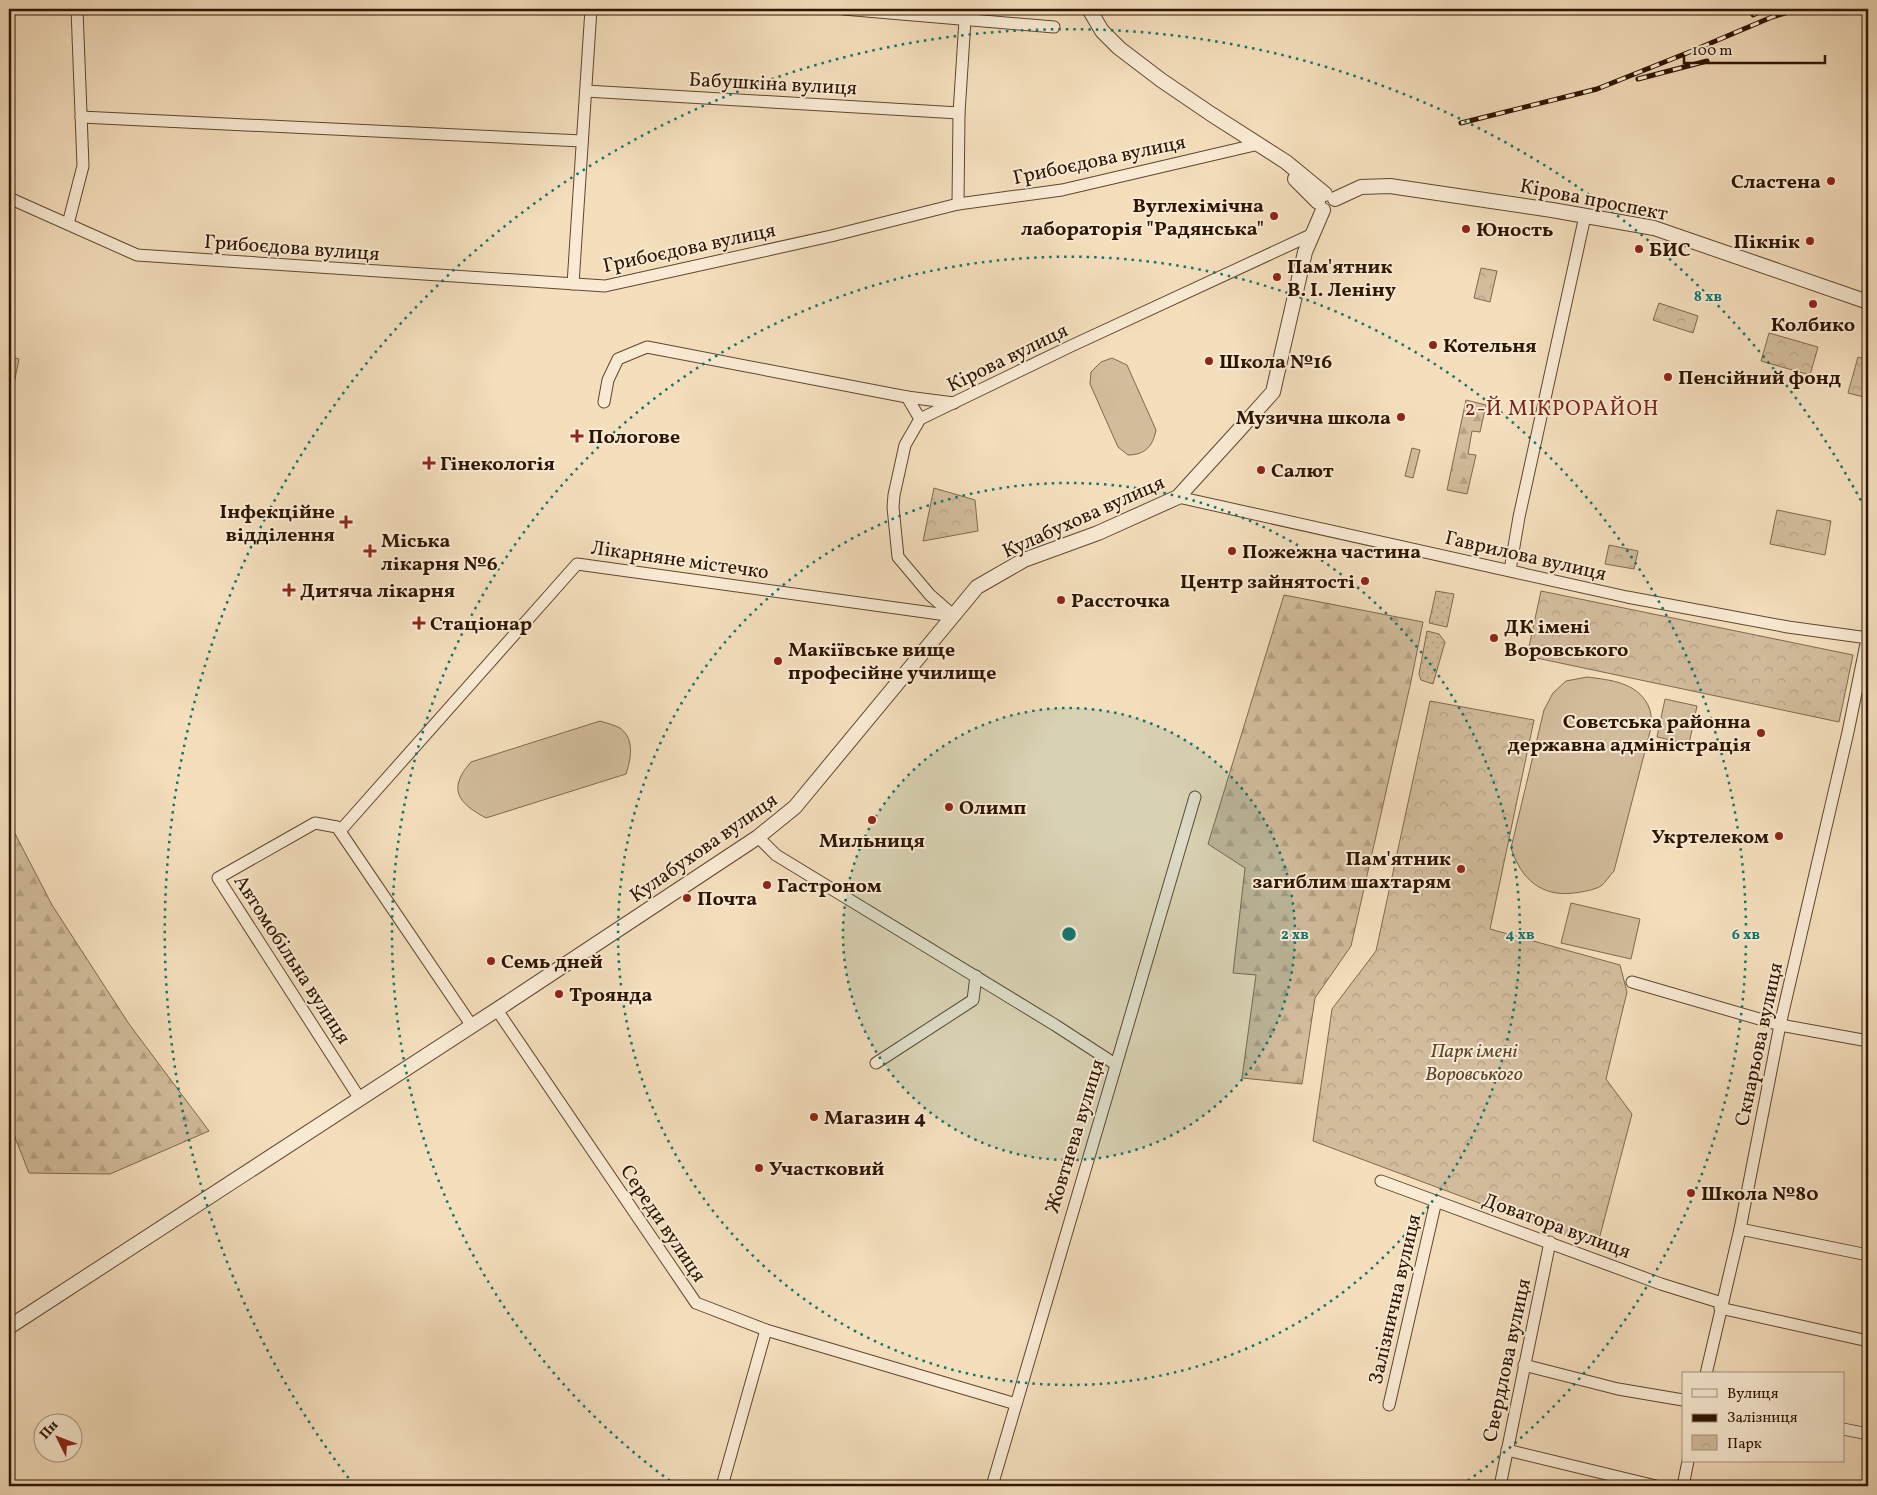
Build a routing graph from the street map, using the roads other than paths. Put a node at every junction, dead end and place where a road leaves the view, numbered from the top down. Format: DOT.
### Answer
graph roads {
  1 [pos="77,9"];
  2 [pos="591,9"];
  3 [pos="843,9"];
  4 [pos="1090,9"];
  5 [pos="966,20"];
  6 [pos="1054,27"];
  7 [pos="586,91"];
  8 [pos="959,113"];
  9 [pos="81,117"];
  10 [pos="582,142"];
  11 [pos="1259,144"];
  12 [pos="9,198"];
  13 [pos="1325,201"];
  14 [pos="958,204"];
  15 [pos="1585,216"];
  16 [pos="68,224"];
  17 [pos="1313,234"];
  18 [pos="573,284"];
  19 [pos="1868,302"];
  20 [pos="908,397"];
  21 [pos="604,402"];
  22 [pos="954,403"];
  23 [pos="920,419"];
  24 [pos="1178,497"];
  25 [pos="1510,570"];
  26 [pos="954,616"];
  27 [pos="1868,637"];
  28 [pos="1195,797"];
  29 [pos="340,831"];
  30 [pos="758,837"];
  31 [pos="976,976"];
  32 [pos="1632,982"];
  33 [pos="497,1010"];
  34 [pos="1780,1025"];
  35 [pos="472,1026"];
  36 [pos="1868,1040"];
  37 [pos="876,1063"];
  38 [pos="1115,1064"];
  39 [pos="360,1099"];
  40 [pos="1381,1180"];
  41 [pos="1436,1201"];
  42 [pos="1740,1229"];
  43 [pos="1550,1242"];
  44 [pos="1868,1255"];
  45 [pos="1721,1306"];
  46 [pos="9,1327"];
  47 [pos="766,1330"];
  48 [pos="1868,1341"];
  49 [pos="1524,1365"];
  50 [pos="1706,1372"];
  51 [pos="1682,1400"];
  52 [pos="1016,1404"];
  53 [pos="1389,1405"];
  54 [pos="1844,1429"];
  55 [pos="1868,1434"];
  56 [pos="1507,1450"];
  57 [pos="1688,1462"];
  58 [pos="722,1486"];
  59 [pos="992,1486"];
  60 [pos="1500,1486"];
  61 [pos="1656,1486"];
  62 [pos="1683,1486"];
  1 -- 9 [label="street"];
  2 -- 7 [label="street"];
  3 -- 5 [label="street"];
  4 -- 11 [label="street"];
  5 -- 6 [label="street"];
  5 -- 8 [label="street"];
  7 -- 8 [label="street, Бабушкіна вулиця"];
  7 -- 10 [label="street"];
  8 -- 14 [label="street"];
  9 -- 10 [label="street"];
  9 -- 16 [label="street"];
  10 -- 18 [label="street"];
  11 -- 13 [label="street"];
  11 -- 14 [label="street, Грибоєдова вулиця"];
  12 -- 16 [label="street, Грибоєдова вулиця"];
  13 -- 15 [label="street, Кірова проспект"];
  13 -- 17 [label="street, Кулабухова вулиця"];
  14 -- 18 [label="street, Грибоєдова вулиця"];
  15 -- 19 [label="street, Кірова проспект"];
  15 -- 25 [label="street"];
  16 -- 18 [label="street, Грибоєдова вулиця"];
  17 -- 22 [label="street, Кірова вулиця"];
  17 -- 24 [label="street, Кулабухова вулиця"];
  20 -- 21 [label="street"];
  20 -- 22 [label="street"];
  20 -- 23 [label="street"];
  22 -- 23 [label="street, Кірова вулиця"];
  23 -- 26 [label="street"];
  24 -- 25 [label="street, Гаврилова вулиця"];
  24 -- 26 [label="street, Кулабухова вулиця"];
  25 -- 27 [label="street, Гаврилова вулиця"];
  26 -- 29 [label="street, Лікарняне містечко"];
  26 -- 30 [label="street, Кулабухова вулиця"];
  27 -- 34 [label="street, Скнарьова вулиця"];
  28 -- 38 [label="street, Жовтнева вулиця"];
  29 -- 35 [label="street"];
  29 -- 39 [label="street, Автомобільна вулиця"];
  30 -- 31 [label="street"];
  30 -- 33 [label="street, Кулабухова вулиця"];
  31 -- 37 [label="street"];
  31 -- 38 [label="street"];
  32 -- 34 [label="street"];
  33 -- 35 [label="street, Кулабухова вулиця"];
  33 -- 47 [label="street, Середи вулиця"];
  34 -- 36 [label="street"];
  34 -- 42 [label="street, Скнарьова вулиця"];
  35 -- 39 [label="street, Кулабухова вулиця"];
  38 -- 52 [label="street, Жовтнева вулиця"];
  39 -- 46 [label="street, Кулабухова вулиця"];
  40 -- 41 [label="street, Доватора вулиця"];
  41 -- 43 [label="street, Доватора вулиця"];
  41 -- 53 [label="street, Залізнична вулиця"];
  42 -- 44 [label="street"];
  42 -- 45 [label="street, Скнарьова вулиця"];
  43 -- 45 [label="street, Доватора вулиця"];
  43 -- 49 [label="street, Свердлова вулиця"];
  45 -- 48 [label="street, Доватора вулиця"];
  45 -- 50 [label="street, Скнарьова вулиця"];
  47 -- 52 [label="street, Середи вулиця"];
  47 -- 58 [label="street"];
  49 -- 51 [label="street"];
  49 -- 56 [label="street, Свердлова вулиця"];
  52 -- 59 [label="street, Жовтнева вулиця"];
  54 -- 55 [label="street"];
  56 -- 60 [label="street, Свердлова вулиця"];
  56 -- 61 [label="street"];
  57 -- 62 [label="street"];
}
